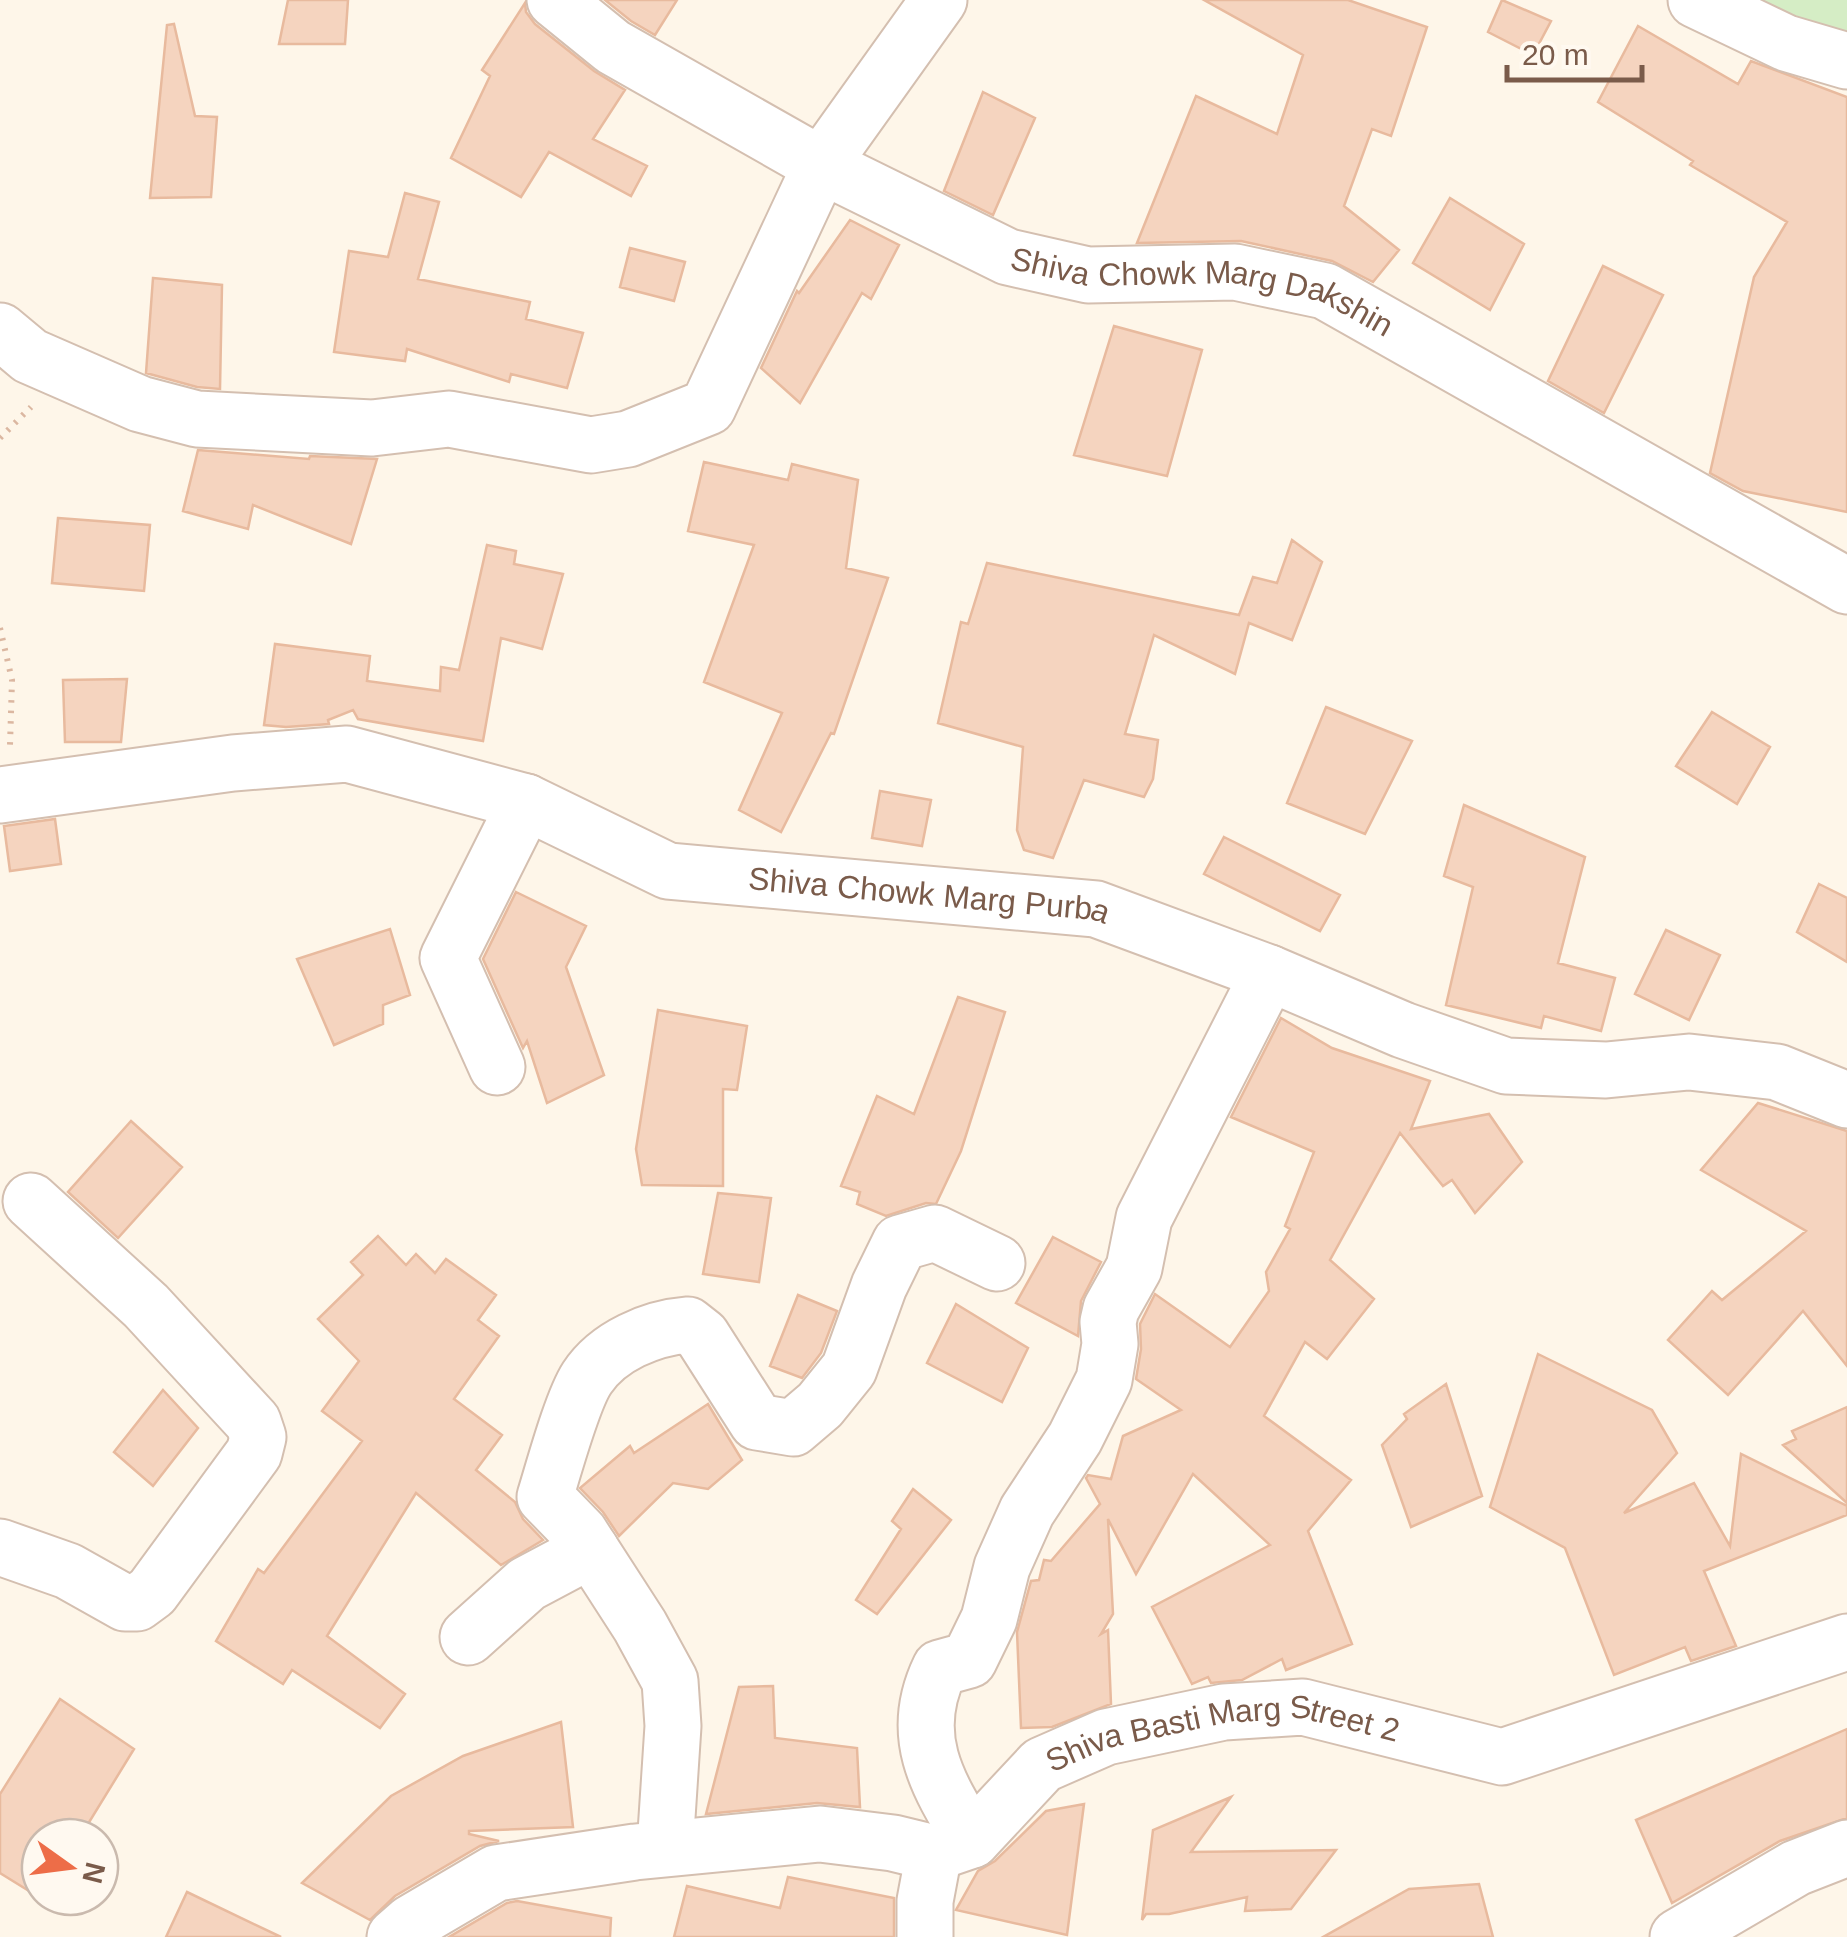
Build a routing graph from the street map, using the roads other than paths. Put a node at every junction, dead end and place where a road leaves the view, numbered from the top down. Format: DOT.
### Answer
graph roads {
  1 [pos="556,0"];
  2 [pos="939,0"];
  3 [pos="1696,0"];
  4 [pos="1847,61"];
  5 [pos="822,165"];
  6 [pos="0,332"];
  7 [pos="1847,586"];
  8 [pos="7,793"];
  9 [pos="526,802"];
  10 [pos="1269,973"];
  11 [pos="497,1067"];
  12 [pos="1847,1100"];
  13 [pos="31,1201"];
  14 [pos="997,1262"];
  15 [pos="0,1547"];
  16 [pos="591,1550"];
  17 [pos="468,1637"];
  18 [pos="1847,1642"];
  19 [pos="953,1847"];
  20 [pos="666,1848"];
  21 [pos="1847,1848"];
  22 [pos="395,1937"];
  23 [pos="925,1937"];
  24 [pos="1678,1937"];
  1 -- 5 [label="street, Shiva Chowk Marg Dakshin"];
  2 -- 5 [label="street"];
  3 -- 4 [label="street"];
  5 -- 6 [label="street"];
  5 -- 7 [label="street, Shiva Chowk Marg Dakshin"];
  8 -- 9 [label="street, Shiva Chowk Marg Purba"];
  9 -- 10 [label="street, Shiva Chowk Marg Purba"];
  9 -- 11 [label="street"];
  10 -- 12 [label="street, Shiva Chowk Marg Purba"];
  10 -- 19 [label="street"];
  13 -- 15 [label="street"];
  14 -- 16 [label="street"];
  16 -- 17 [label="street"];
  16 -- 20 [label="street"];
  18 -- 19 [label="street, Shiva Basti Marg Street 2"];
  19 -- 20 [label="street"];
  19 -- 23 [label="street"];
  20 -- 22 [label="street"];
  21 -- 24 [label="street"];
}
